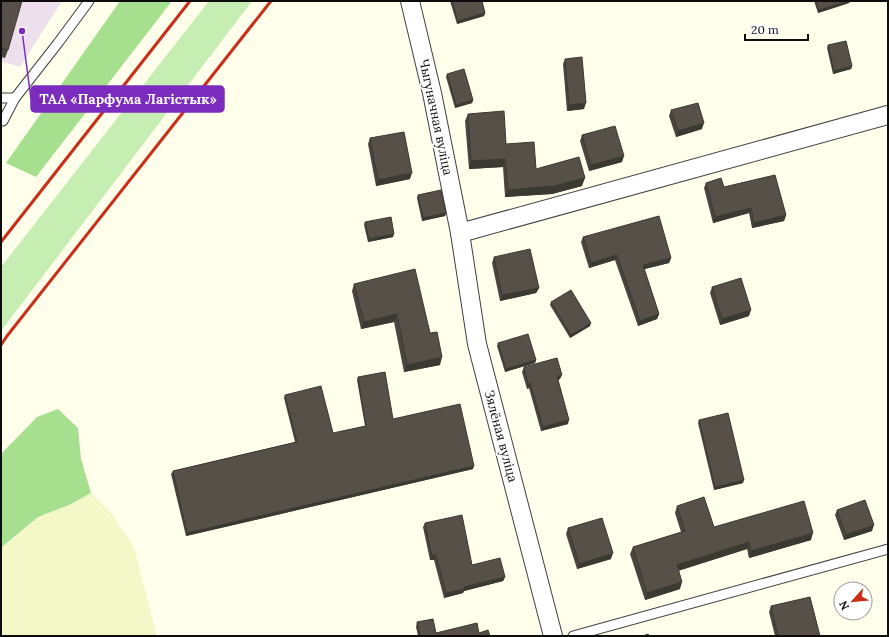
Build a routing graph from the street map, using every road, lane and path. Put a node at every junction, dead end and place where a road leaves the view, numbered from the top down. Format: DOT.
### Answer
graph roads {
  1 [pos="89,1"];
  2 [pos="410,1"];
  3 [pos="1,98"];
  4 [pos="15,98"];
  5 [pos="888,115"];
  6 [pos="1,122"];
  7 [pos="460,233"];
  8 [pos="888,550"];
  9 [pos="553,636"];
  10 [pos="574,636"];
  1 -- 4 [label="lane"];
  2 -- 7 [label="street, Чыгуначная вуліца"];
  3 -- 4 [label="lane"];
  4 -- 6 [label="lane"];
  5 -- 7 [label="street"];
  7 -- 9 [label="street, Зялёная вуліца"];
  8 -- 10 [label="lane"];
}
